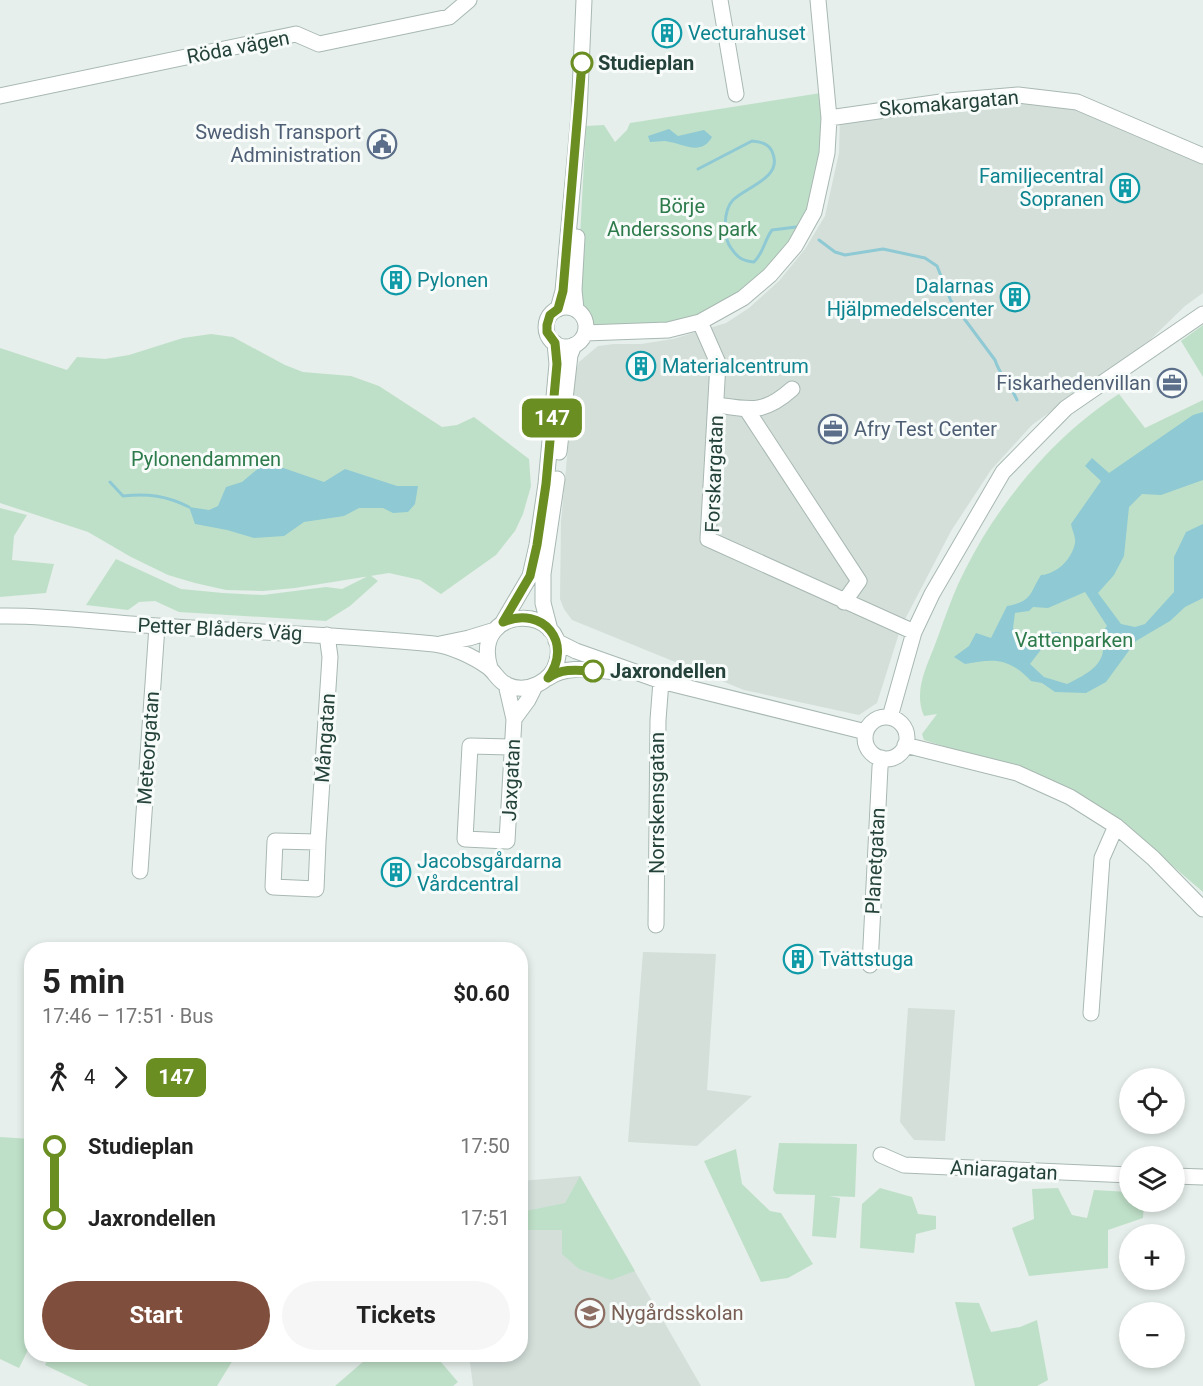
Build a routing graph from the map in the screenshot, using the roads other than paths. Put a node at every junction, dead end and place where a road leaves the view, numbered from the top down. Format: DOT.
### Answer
graph roads {
  1 [pos="470,0"];
  2 [pos="584,0"];
  3 [pos="590,0"];
  4 [pos="720,0"];
  5 [pos="818,0"];
  6 [pos="584,70"];
  7 [pos="736,94"];
  8 [pos="0,96"];
  9 [pos="582,115"];
  10 [pos="829,118"];
  11 [pos="1203,156"];
  12 [pos="558,309"];
  13 [pos="576,309"];
  14 [pos="1203,314"];
  15 [pos="700,322"];
  16 [pos="585,333"];
  17 [pos="555,343"];
  18 [pos="574,345"];
  19 [pos="792,389"];
  20 [pos="717,405"];
  21 [pos="747,410"];
  22 [pos="844,602"];
  23 [pos="0,616"];
  24 [pos="157,626"];
  25 [pos="499,626"];
  26 [pos="914,632"];
  27 [pos="327,635"];
  28 [pos="553,635"];
  29 [pos="440,644"];
  30 [pos="490,668"];
  31 [pos="634,673"];
  32 [pos="661,681"];
  33 [pos="541,682"];
  34 [pos="506,684"];
  35 [pos="890,717"];
  36 [pos="514,719"];
  37 [pos="866,732"];
  38 [pos="905,745"];
  39 [pos="512,747"];
  40 [pos="882,758"];
  41 [pos="1116,826"];
  42 [pos="318,842"];
  43 [pos="140,871"];
  44 [pos="1203,909"];
  45 [pos="656,925"];
  46 [pos="870,965"];
  47 [pos="1091,1013"];
  48 [pos="881,1155"];
  49 [pos="1119,1175"];
  50 [pos="1185,1176"];
  51 [pos="1203,1177"];
  1 -- 8 [label="street, Röda vägen"];
  2 -- 6 [label="street"];
  3 -- 6 [label="street"];
  4 -- 7 [label="street"];
  5 -- 10 [label="street"];
  6 -- 9 [label="street"];
  9 -- 12 [label="street"];
  9 -- 13 [label="street"];
  10 -- 11 [label="street, Skomakargatan"];
  10 -- 15 [label="street"];
  12 -- 13 [label="street"];
  12 -- 17 [label="street"];
  13 -- 16 [label="street"];
  14 -- 26 [label="street"];
  15 -- 16 [label="street"];
  15 -- 20 [label="street, Forskargatan"];
  16 -- 18 [label="street"];
  17 -- 18 [label="street"];
  17 -- 25 [label="street"];
  18 -- 28 [label="street"];
  19 -- 21 [label="street, Forskargatan"];
  20 -- 21 [label="street, Forskargatan"];
  20 -- 22 [label="street, Forskargatan"];
  21 -- 22 [label="street, Forskargatan"];
  22 -- 26 [label="street, Forskargatan"];
  23 -- 24 [label="street, Petter Blåders Väg"];
  24 -- 27 [label="street, Petter Blåders Väg"];
  24 -- 43 [label="street, Meteorgatan"];
  25 -- 28 [label="street"];
  25 -- 29 [label="street, Petter Blåders Väg"];
  25 -- 30 [label="street"];
  26 -- 35 [label="street"];
  27 -- 29 [label="street, Petter Blåders Väg"];
  27 -- 42 [label="street, Mångatan"];
  28 -- 31 [label="street"];
  28 -- 33 [label="street"];
  29 -- 30 [label="street, Petter Blåders Väg"];
  30 -- 34 [label="street"];
  31 -- 32 [label="street"];
  31 -- 33 [label="street"];
  32 -- 37 [label="street"];
  32 -- 45 [label="street, Norrskensgatan"];
  33 -- 34 [label="street"];
  33 -- 36 [label="street, Jaxgatan"];
  34 -- 36 [label="street, Jaxgatan"];
  35 -- 37 [label="street"];
  35 -- 38 [label="street"];
  36 -- 39 [label="street, Jaxgatan"];
  37 -- 40 [label="street"];
  38 -- 40 [label="street"];
  38 -- 41 [label="street"];
  39 -- 39 [label="street, Jaxgatan"];
  40 -- 46 [label="street, Planetgatan"];
  41 -- 44 [label="street"];
  41 -- 47 [label="street"];
  48 -- 49 [label="street, Aniaragatan"];
  50 -- 51 [label="street"];
}
